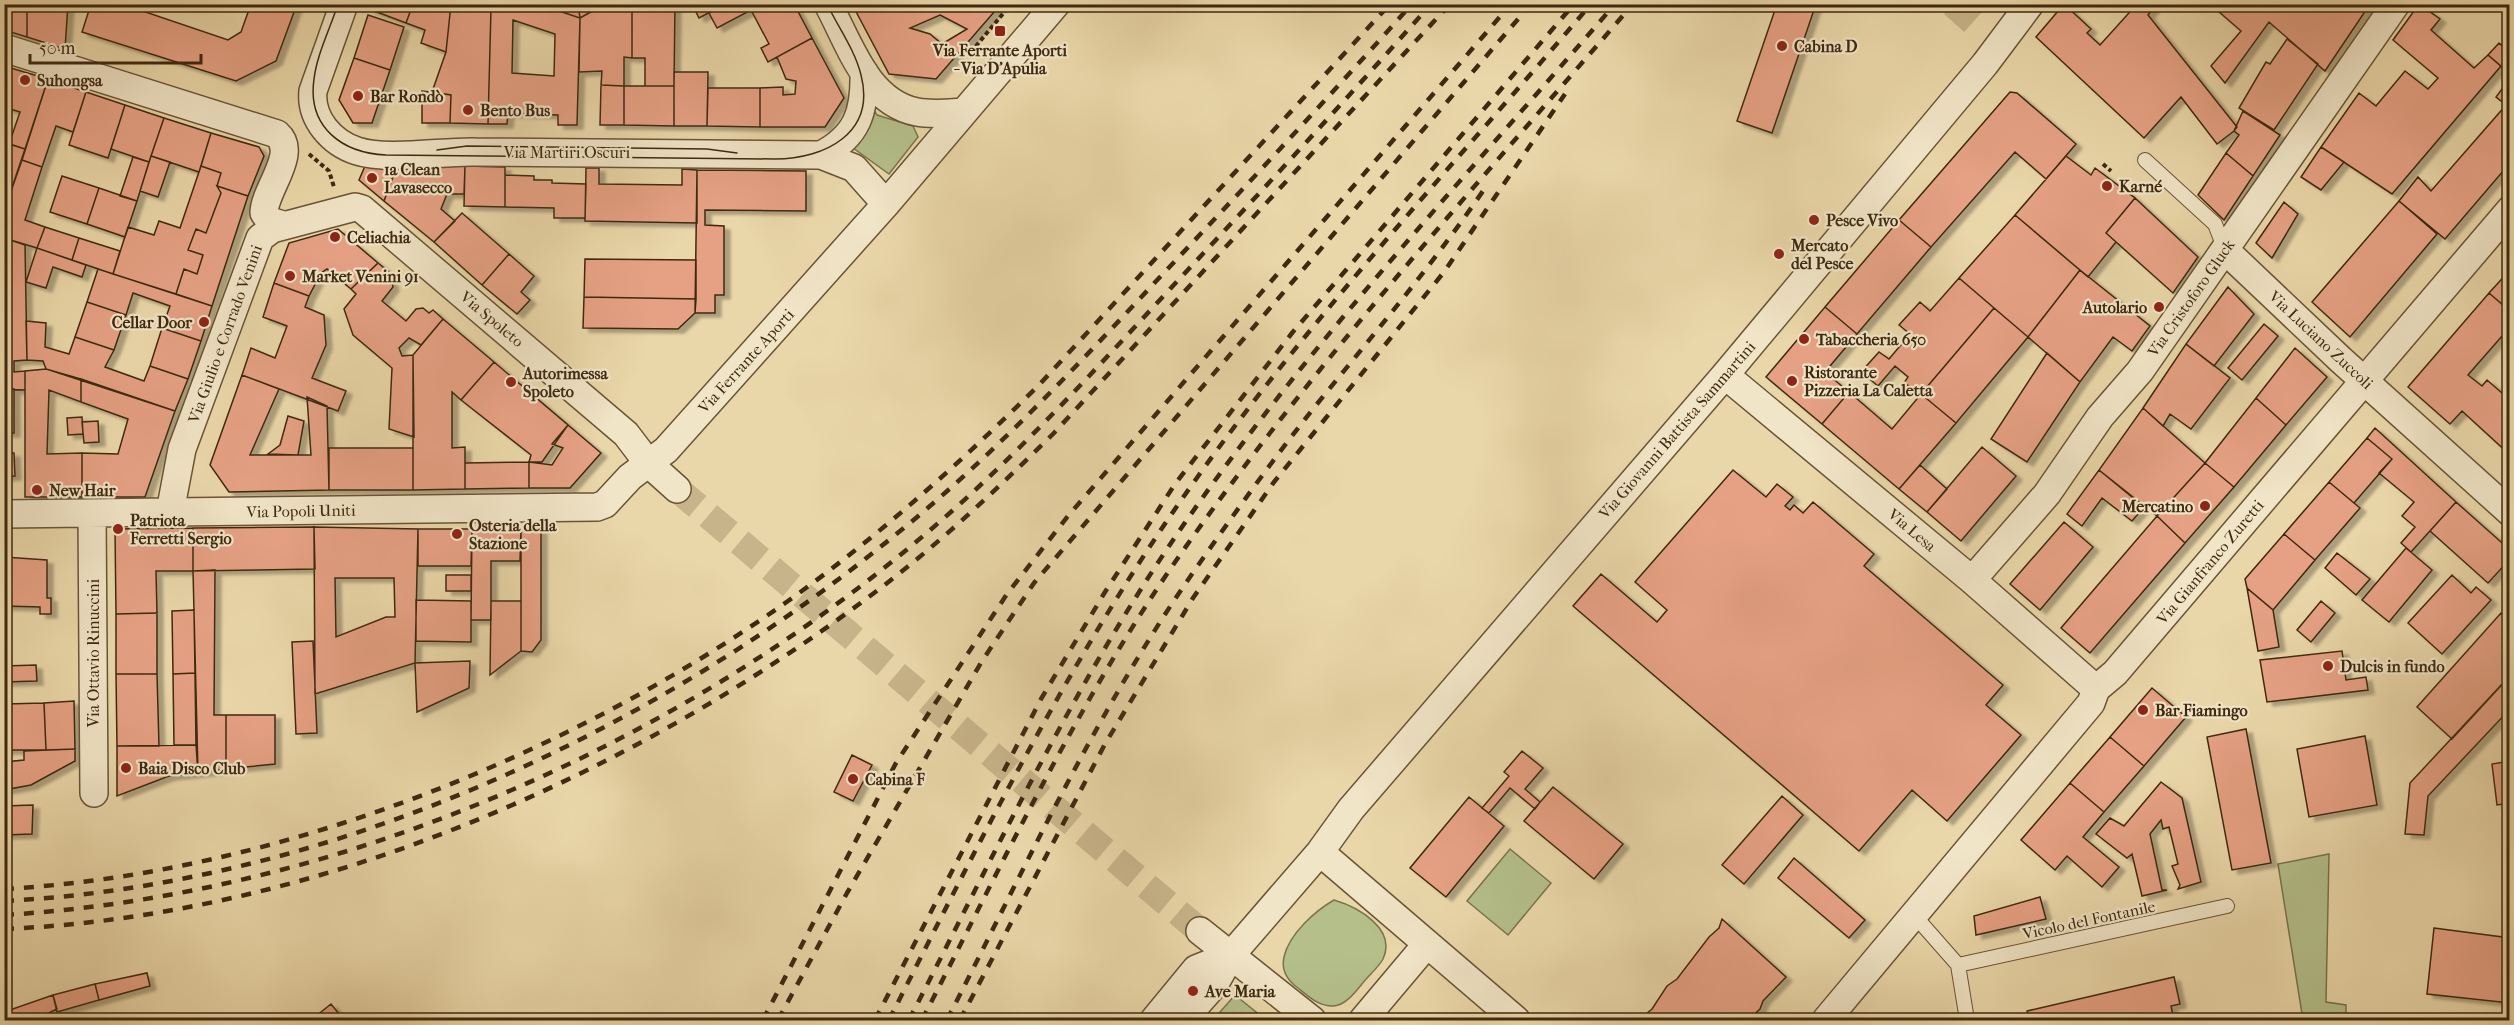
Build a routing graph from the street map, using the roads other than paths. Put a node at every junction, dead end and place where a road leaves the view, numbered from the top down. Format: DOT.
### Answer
graph roads {
  1 [pos="344,4"];
  2 [pos="828,4"];
  3 [pos="1056,4"];
  4 [pos="2030,4"];
  5 [pos="2396,4"];
  6 [pos="4,48"];
  7 [pos="864,72"];
  8 [pos="964,112"];
  9 [pos="821,155"];
  10 [pos="2145,160"];
  11 [pos="886,204"];
  12 [pos="2510,210"];
  13 [pos="283,225"];
  14 [pos="2225,250"];
  15 [pos="1725,375"];
  16 [pos="2364,381"];
  17 [pos="648,463"];
  18 [pos="677,489"];
  19 [pos="597,507"];
  20 [pos="170,512"];
  21 [pos="2510,512"];
  22 [pos="92,513"];
  23 [pos="4,514"];
  24 [pos="1972,580"];
  25 [pos="2096,689"];
  26 [pos="94,794"];
  27 [pos="1320,852"];
  28 [pos="2227,906"];
  29 [pos="1914,915"];
  30 [pos="1200,931"];
  31 [pos="1428,944"];
  32 [pos="1231,955"];
  33 [pos="1958,965"];
  34 [pos="1154,1020"];
  35 [pos="1183,1020"];
  36 [pos="1312,1020"];
  37 [pos="1363,1020"];
  38 [pos="1516,1020"];
  39 [pos="1826,1020"];
  40 [pos="1967,1020"];
  1 -- 9 [label="street, Via Martiri Oscuri"];
  2 -- 7 [label="street"];
  3 -- 8 [label="street, Via Ferrante Aporti"];
  4 -- 15 [label="street, Via Giovanni Battista Sammartini"];
  5 -- 14 [label="street, Via Cristoforo Gluck"];
  6 -- 13 [label="street"];
  7 -- 8 [label="street"];
  7 -- 9 [label="street"];
  8 -- 11 [label="street, Via Ferrante Aporti"];
  9 -- 11 [label="street"];
  10 -- 14 [label="lane, Via Luciano Zuccoli"];
  11 -- 17 [label="street, Via Ferrante Aporti"];
  12 -- 16 [label="street, Via Gianfranco Zuretti"];
  13 -- 17 [label="street, Via Spoleto"];
  13 -- 20 [label="street, Via Giulio e Corrado Venini"];
  14 -- 16 [label="street, Via Luciano Zuccoli"];
  14 -- 24 [label="street, Via Cristoforo Gluck"];
  15 -- 24 [label="street, Via Lesa"];
  15 -- 27 [label="street, Via Giovanni Battista Sammartini"];
  16 -- 21 [label="street, Via Luciano Zuccoli"];
  16 -- 25 [label="street, Via Gianfranco Zuretti"];
  17 -- 18 [label="street, Via Spoleto"];
  17 -- 19 [label="street, Via Ferrante Aporti"];
  19 -- 20 [label="street, Via Popoli Uniti"];
  20 -- 22 [label="street, Via Popoli Uniti"];
  22 -- 23 [label="street, Via Popoli Uniti"];
  22 -- 26 [label="street, Via Ottavio Rinuccini"];
  24 -- 25 [label="street, Via Lesa"];
  25 -- 29 [label="street, Via Gianfranco Zuretti"];
  27 -- 31 [label="street"];
  27 -- 32 [label="street, Via Giovanni Battista Sammartini"];
  28 -- 33 [label="lane, Vicolo del Fontanile"];
  29 -- 33 [label="lane"];
  29 -- 39 [label="street, Via Gianfranco Zuretti"];
  30 -- 32 [label="street"];
  31 -- 37 [label="street"];
  31 -- 38 [label="street"];
  32 -- 34 [label="street"];
  32 -- 35 [label="street"];
  32 -- 36 [label="street"];
  33 -- 40 [label="lane"];
}
